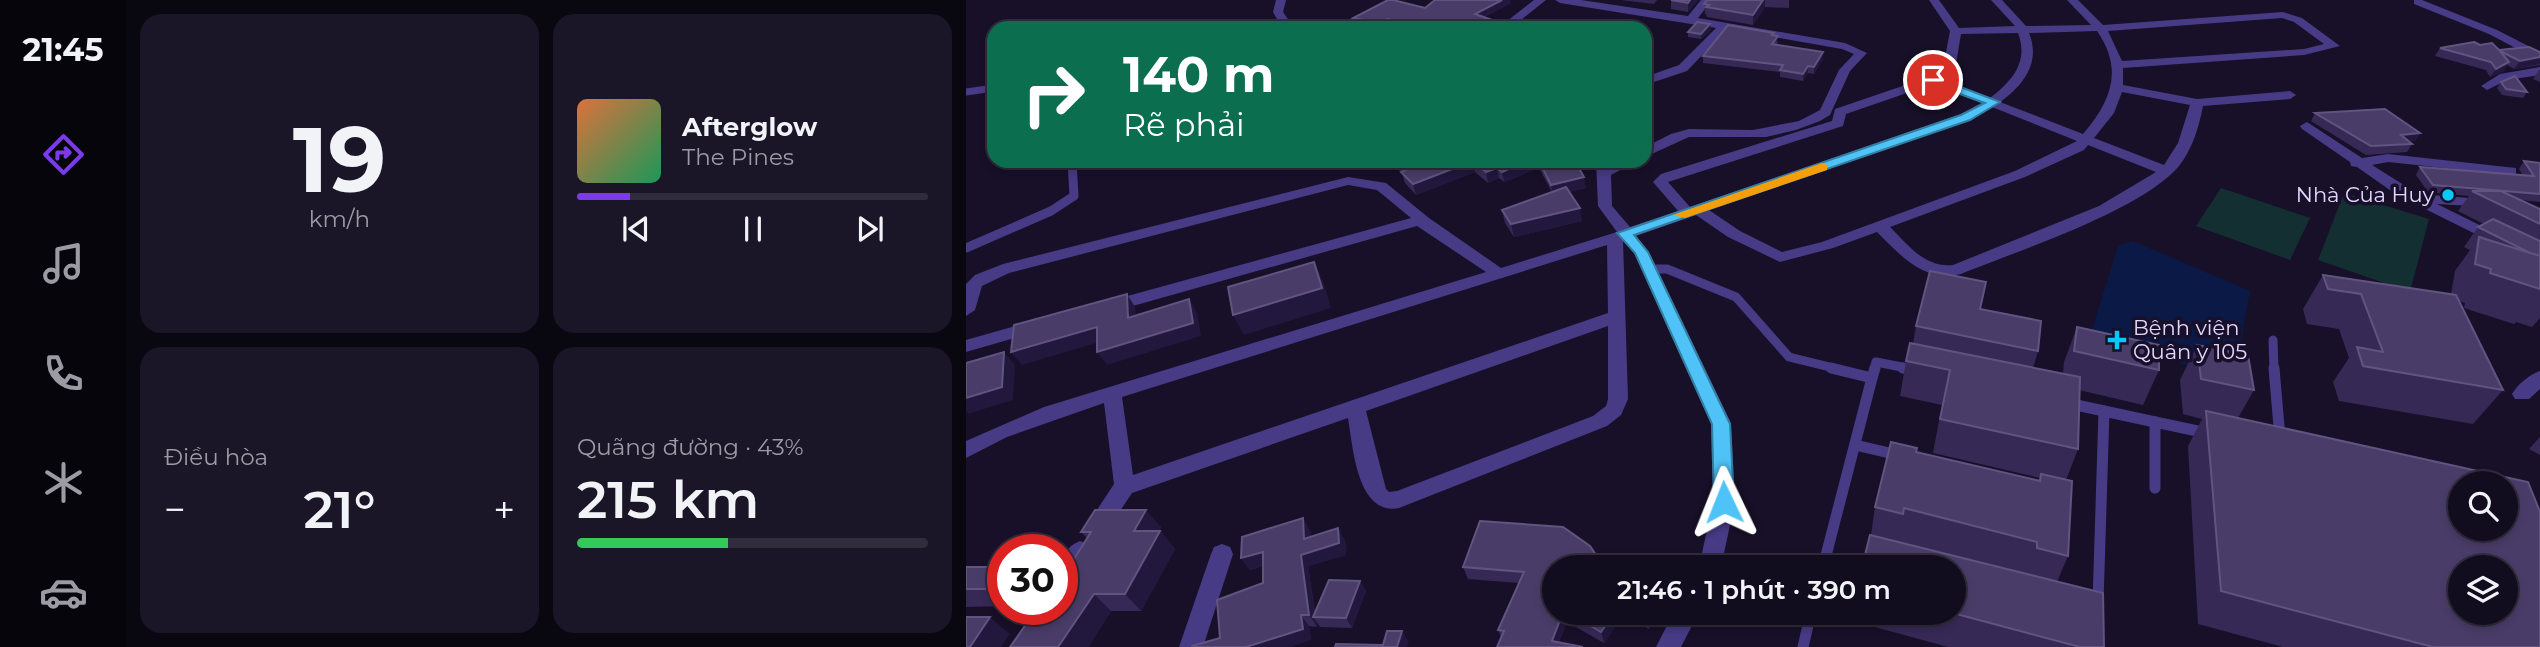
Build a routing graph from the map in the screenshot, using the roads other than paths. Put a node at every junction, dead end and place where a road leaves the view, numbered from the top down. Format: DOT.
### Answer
graph roads {
  1 [pos="1280,0"];
  2 [pos="1541,0"];
  3 [pos="1560,0"];
  4 [pos="1707,0"];
  5 [pos="1934,0"];
  6 [pos="1996,0"];
  7 [pos="2073,0"];
  8 [pos="2081,0"];
  9 [pos="2418,2"];
  10 [pos="1691,20"];
  11 [pos="1284,21"];
  12 [pos="1513,21"];
  13 [pos="1725,25"];
  14 [pos="2103,28"];
  15 [pos="2023,29"];
  16 [pos="1956,31"];
  17 [pos="2540,57"];
  18 [pos="2120,65"];
  19 [pos="2540,71"];
  20 [pos="1652,79"];
  21 [pos="1933,80"];
  22 [pos="2487,86"];
  23 [pos="2117,87"];
  24 [pos="987,89"];
  25 [pos="966,92"];
  26 [pos="2290,95"];
  27 [pos="1994,102"];
  28 [pos="2197,103"];
  29 [pos="2307,126"];
  30 [pos="2086,139"];
  31 [pos="1652,149"];
  32 [pos="2357,163"];
  33 [pos="1072,168"];
  34 [pos="1603,168"];
  35 [pos="2165,170"];
  36 [pos="2511,171"];
  37 [pos="2422,202"];
  38 [pos="2500,205"];
  39 [pos="1692,211"];
  40 [pos="1424,222"];
  41 [pos="1880,226"];
  42 [pos="1620,235"];
  43 [pos="966,248"];
  44 [pos="2540,261"];
  45 [pos="1649,269"];
  46 [pos="1499,274"];
  47 [pos="966,310"];
  48 [pos="1085,313"];
  49 [pos="1618,316"];
  50 [pos="1045,324"];
  51 [pos="2273,340"];
  52 [pos="966,346"];
  53 [pos="1930,373"];
  54 [pos="1872,378"];
  55 [pos="2540,378"];
  56 [pos="1112,394"];
  57 [pos="2522,394"];
  58 [pos="2051,400"];
  59 [pos="1355,407"];
  60 [pos="2104,411"];
  61 [pos="2155,422"];
  62 [pos="2218,436"];
  63 [pos="1855,445"];
  64 [pos="2269,446"];
  65 [pos="966,450"];
  66 [pos="1909,458"];
  67 [pos="1126,484"];
  68 [pos="2155,488"];
  69 [pos="1078,553"];
  70 [pos="1222,554"];
  71 [pos="1713,555"];
  72 [pos="1826,555"];
  73 [pos="2098,619"];
  74 [pos="1680,625"];
  75 [pos="1808,625"];
  76 [pos="1191,647"];
  77 [pos="1668,647"];
  78 [pos="1803,647"];
  1 -- 11 [label="street"];
  2 -- 12 [label="street"];
  3 -- 10 [label="street"];
  4 -- 10 [label="street"];
  5 -- 16 [label="street"];
  6 -- 15 [label="street"];
  7 -- 8 [label="street"];
  7 -- 14 [label="street"];
  9 -- 17 [label="street"];
  10 -- 13 [label="street"];
  13 -- 20 [label="street"];
  13 -- 31 [label="street"];
  14 -- 15 [label="street"];
  14 -- 18 [label="street"];
  14 -- 18 [label="street"];
  15 -- 16 [label="street"];
  15 -- 27 [label="street"];
  16 -- 21 [label="street"];
  18 -- 23 [label="street"];
  19 -- 22 [label="street"];
  21 -- 27 [label="street"];
  21 -- 39 [label="street"];
  23 -- 28 [label="street"];
  23 -- 30 [label="street"];
  24 -- 25 [label="lane"];
  26 -- 28 [label="street"];
  27 -- 30 [label="street"];
  27 -- 39 [label="street"];
  28 -- 35 [label="street"];
  29 -- 32 [label="street"];
  30 -- 35 [label="street"];
  30 -- 41 [label="street"];
  32 -- 36 [label="street"];
  32 -- 37 [label="street"];
  33 -- 43 [label="lane"];
  34 -- 42 [label="street"];
  35 -- 41 [label="street"];
  37 -- 38 [label="street"];
  37 -- 44 [label="street"];
  39 -- 41 [label="street"];
  39 -- 42 [label="street"];
  40 -- 46 [label="street"];
  40 -- 47 [label="street"];
  40 -- 48 [label="street"];
  42 -- 45 [label="street"];
  42 -- 46 [label="street"];
  42 -- 49 [label="street"];
  45 -- 54 [label="lane"];
  45 -- 71 [label="street"];
  46 -- 56 [label="street"];
  49 -- 59 [label="street"];
  49 -- 59 [label="street"];
  50 -- 52 [label="street"];
  51 -- 64 [label="lane"];
  53 -- 54 [label="lane"];
  54 -- 63 [label="lane"];
  55 -- 57 [label="street"];
  56 -- 65 [label="street"];
  56 -- 67 [label="street"];
  58 -- 60 [label="lane"];
  59 -- 67 [label="street"];
  60 -- 61 [label="lane"];
  60 -- 73 [label="lane"];
  61 -- 62 [label="lane"];
  61 -- 68 [label="lane"];
  63 -- 66 [label="lane"];
  63 -- 72 [label="lane"];
  67 -- 69 [label="street"];
  70 -- 76 [label="street"];
  74 -- 77 [label="street"];
  75 -- 78 [label="lane"];
}
